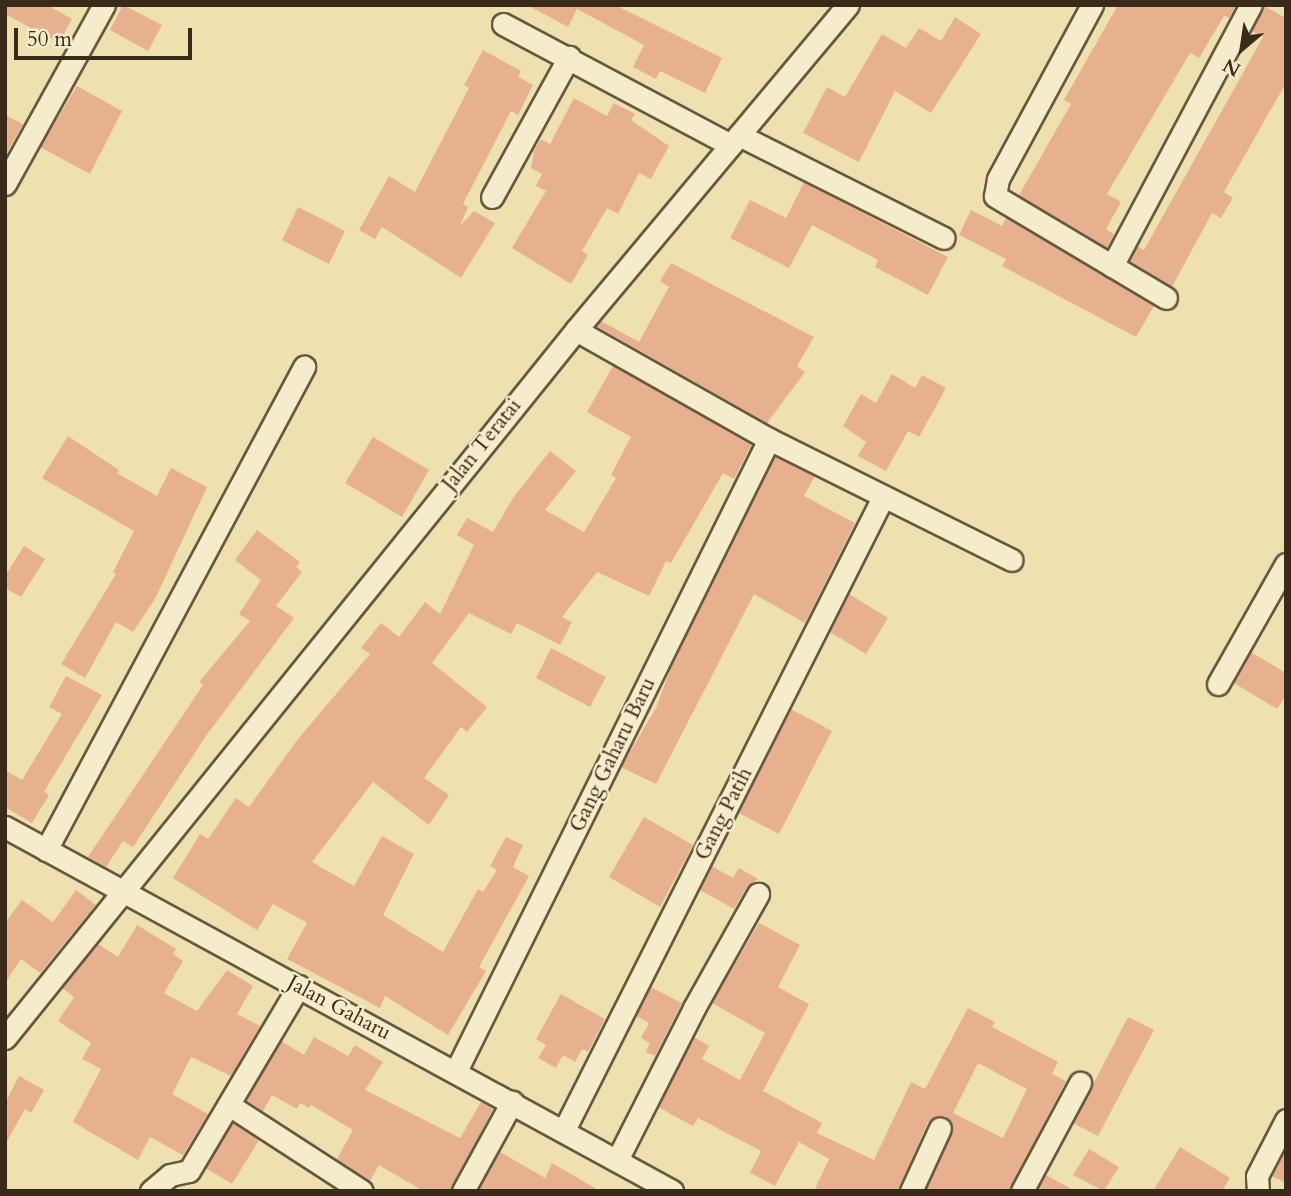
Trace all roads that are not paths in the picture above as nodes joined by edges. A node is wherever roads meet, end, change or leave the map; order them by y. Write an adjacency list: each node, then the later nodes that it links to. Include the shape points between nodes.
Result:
1 (104, 5): 8 (street)
2 (848, 5): 7 (street, Jalan Teratai)
3 (1092, 5): 11 (street, via 998,179 995,195)
4 (1251, 5): 11 (street)
5 (503, 24): 6 (street)
6 (569, 57): 7 (street); 9 (street)
7 (735, 140): 10 (street); 13 (street, Jalan Teratai)
8 (5, 184)
9 (492, 197)
10 (944, 237)
11 (1112, 266): 12 (street)
12 (1166, 298)
13 (576, 330): 15 (street); 22 (street, Jalan Teratai)
14 (304, 366): 21 (street)
15 (769, 439): 16 (street); 26 (street, Gang Gaharu Baru)
16 (883, 497): 17 (street); 32 (street, Gang Patih)
17 (1012, 560)
18 (1286, 564): 19 (street)
19 (1218, 684)
20 (5, 827): 21 (street, Jalan Gaharu)
21 (46, 850): 22 (street, Jalan Gaharu)
22 (123, 891): 24 (street, Jalan Gaharu); 25 (street, Jalan Teratai)
23 (758, 894): 33 (street, via 694,1008)
24 (299, 986): 26 (street, Jalan Gaharu); 29 (street)
25 (5, 1038)
26 (456, 1071): 28 (street, Jalan Gaharu)
27 (1080, 1083): 39 (street)
28 (512, 1102): 32 (street, Jalan Gaharu); 36 (street)
29 (229, 1105): 34 (street, via 189,1171 170,1175); 35 (street)
30 (1286, 1120): 40 (street, via 1258,1176)
31 (940, 1128): 38 (street)
32 (564, 1130): 33 (street, Jalan Gaharu)
33 (618, 1160): 37 (street, Jalan Gaharu)
34 (151, 1191)
35 (362, 1191)
36 (463, 1191)
37 (672, 1191)
38 (911, 1191)
39 (1022, 1191)
40 (1258, 1191)

